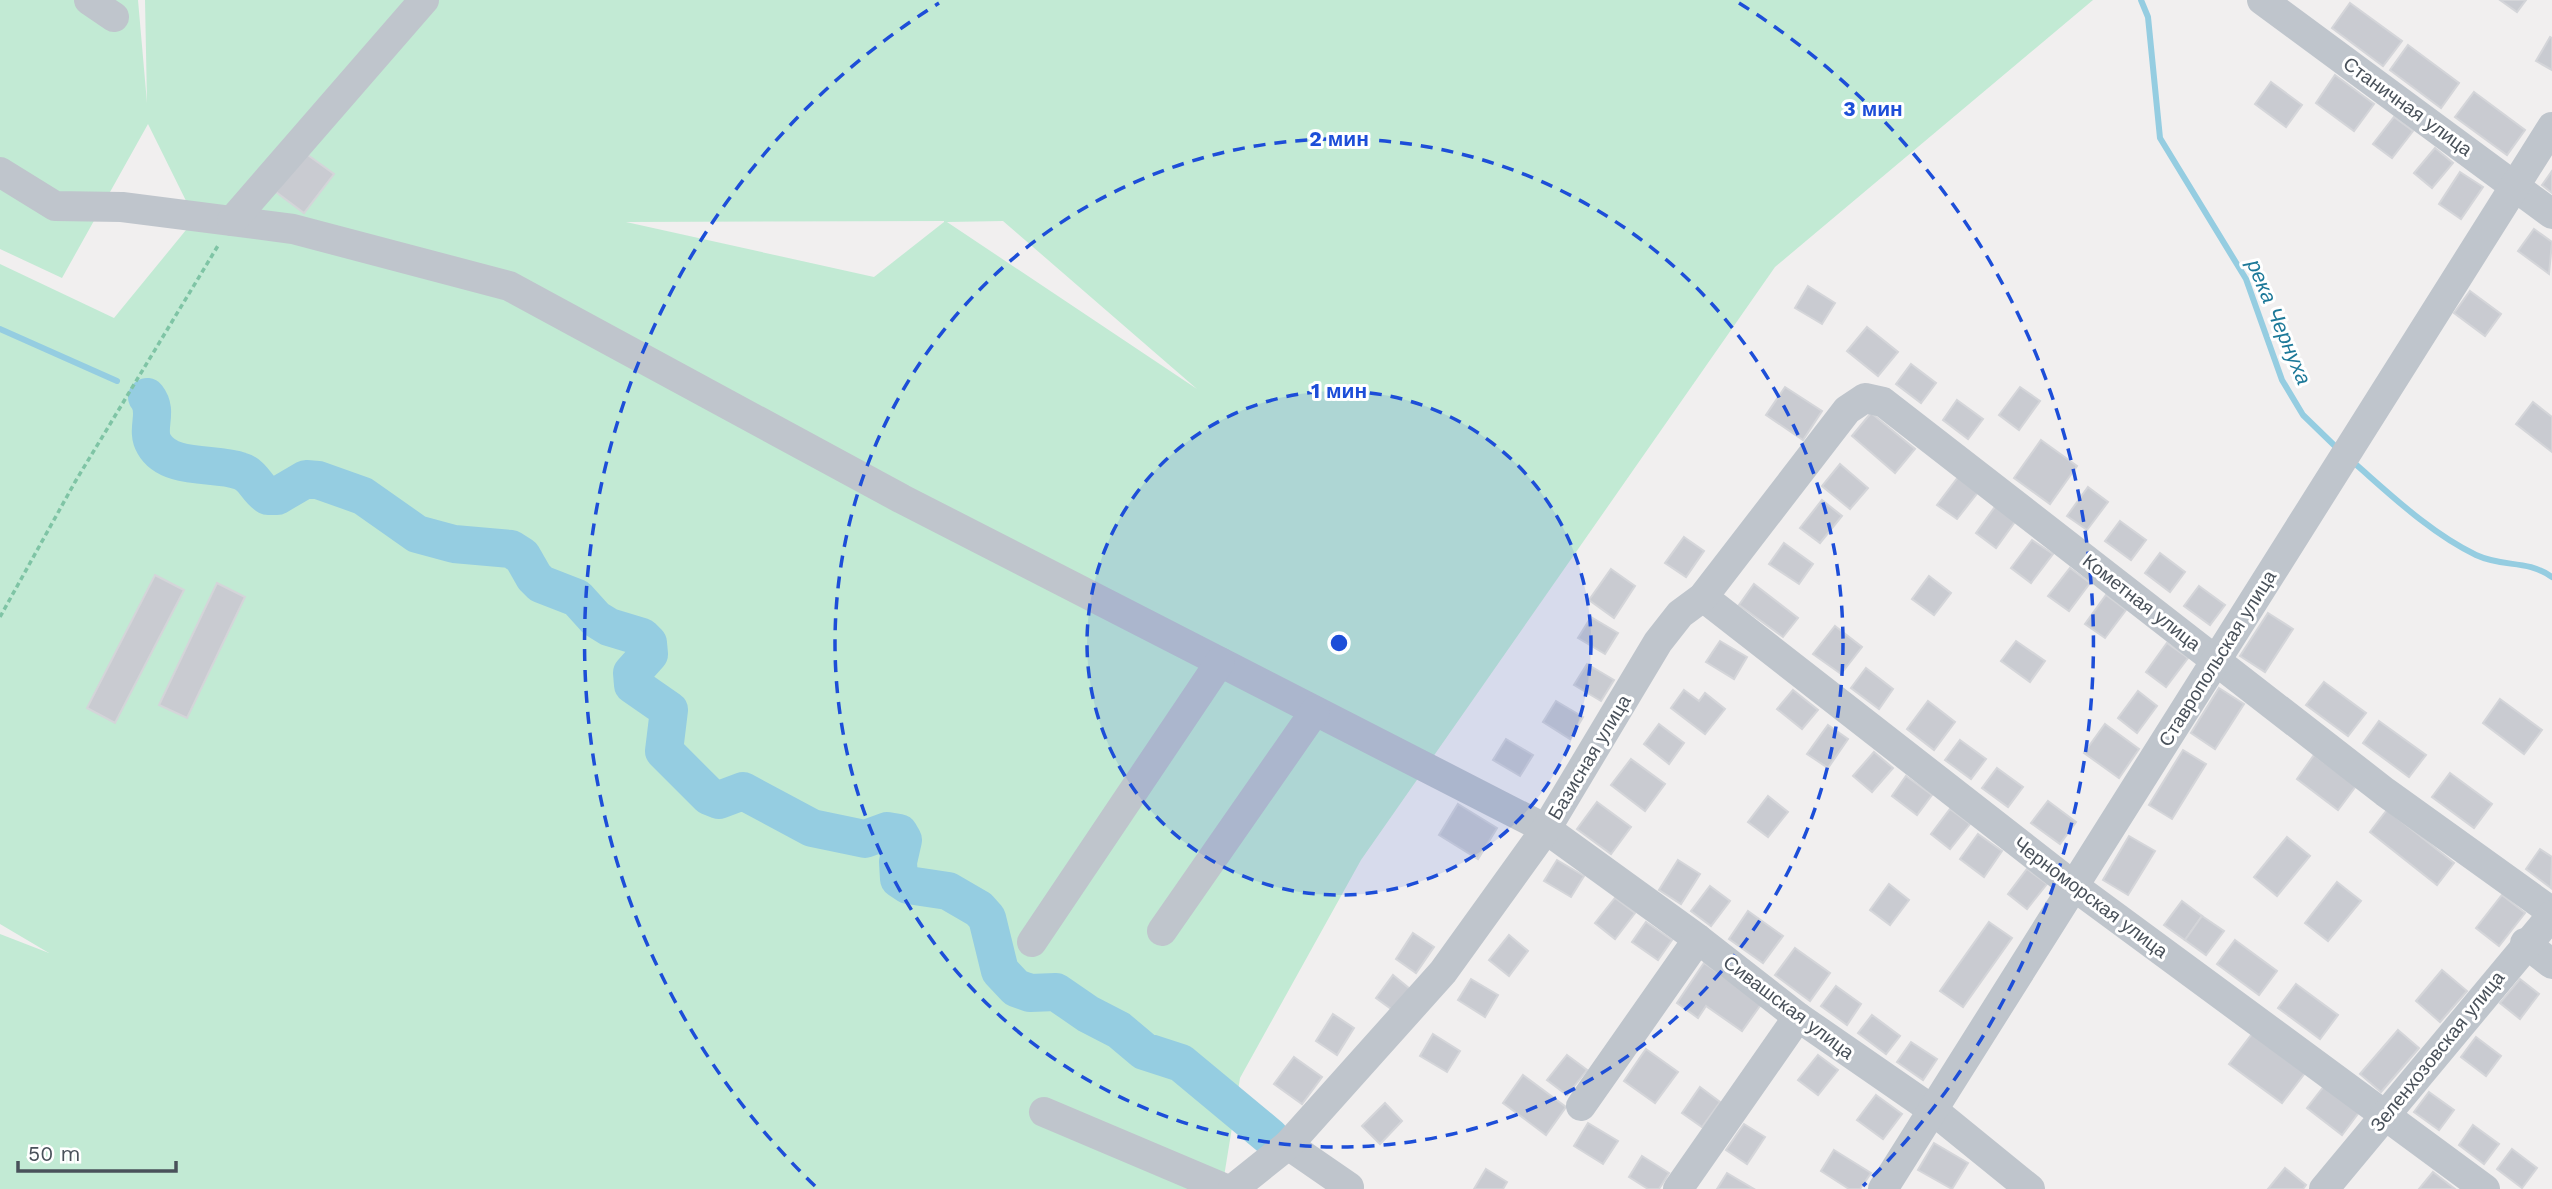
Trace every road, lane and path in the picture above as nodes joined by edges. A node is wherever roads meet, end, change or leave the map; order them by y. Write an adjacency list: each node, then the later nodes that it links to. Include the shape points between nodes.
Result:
1 (89, 0): 4 (street)
2 (424, 0): 9 (street)
3 (2262, 0): 7 (street, Станичная улица)
4 (114, 17)
5 (2552, 127): 7 (street, Ставропольская улица)
6 (0, 172): 9 (street, Сивашская улица, via 55,206 122,207)
7 (2516, 185): 8 (street, Станичная улица); 13 (street, Ставропольская улица)
8 (2552, 214)
9 (232, 221): 12 (path, via 75,482); 14 (street, Сивашская улица, via 293,229 509,286 902,499)
10 (1865, 398): 11 (street, Базисная улица, via 1847,410); 13 (street, Кометная улица, via 1883,402)
11 (1703, 597): 16 (street, Базисная улица, via 1680,614 1658,642); 17 (street, Черноморская улица)
12 (0, 617)
13 (2216, 659): 17 (street, Ставропольская улица); 18 (street, Кометная улица, via 2385,792)
14 (1220, 662): 15 (street, Сивашская улица); 21 (street)
15 (1315, 711): 16 (street, Сивашская улица); 19 (street)
16 (1546, 829): 20 (street, Сивашская улица); 29 (street, Базисная улица, via 1443,972)
17 (2075, 887): 26 (street, Ставропольская улица); 28 (street, Черноморская улица)
18 (2552, 913): 22 (street, Зеленхозовская улица)
19 (1163, 931)
20 (1698, 939): 24 (street, Сивашская улица); 25 (street)
21 (1032, 942)
22 (2525, 943): 23 (street); 28 (street, Зеленхозовская улица)
23 (2552, 964)
24 (1798, 1017): 26 (street, Сивашская улица); 33 (street)
25 (1581, 1106)
26 (1934, 1111): 34 (street, Ставропольская улица); 35 (street, Сивашская улица)
27 (1044, 1112): 31 (street)
28 (2384, 1114): 36 (street, Зеленхозовская улица); 37 (street, Черноморская улица)
29 (1288, 1145): 30 (street); 32 (street, Базисная улица)
30 (1349, 1187)
31 (1226, 1189)
32 (1233, 1189)
33 (1678, 1189)
34 (1883, 1189)
35 (2030, 1189)
36 (2324, 1189)
37 (2485, 1189)

